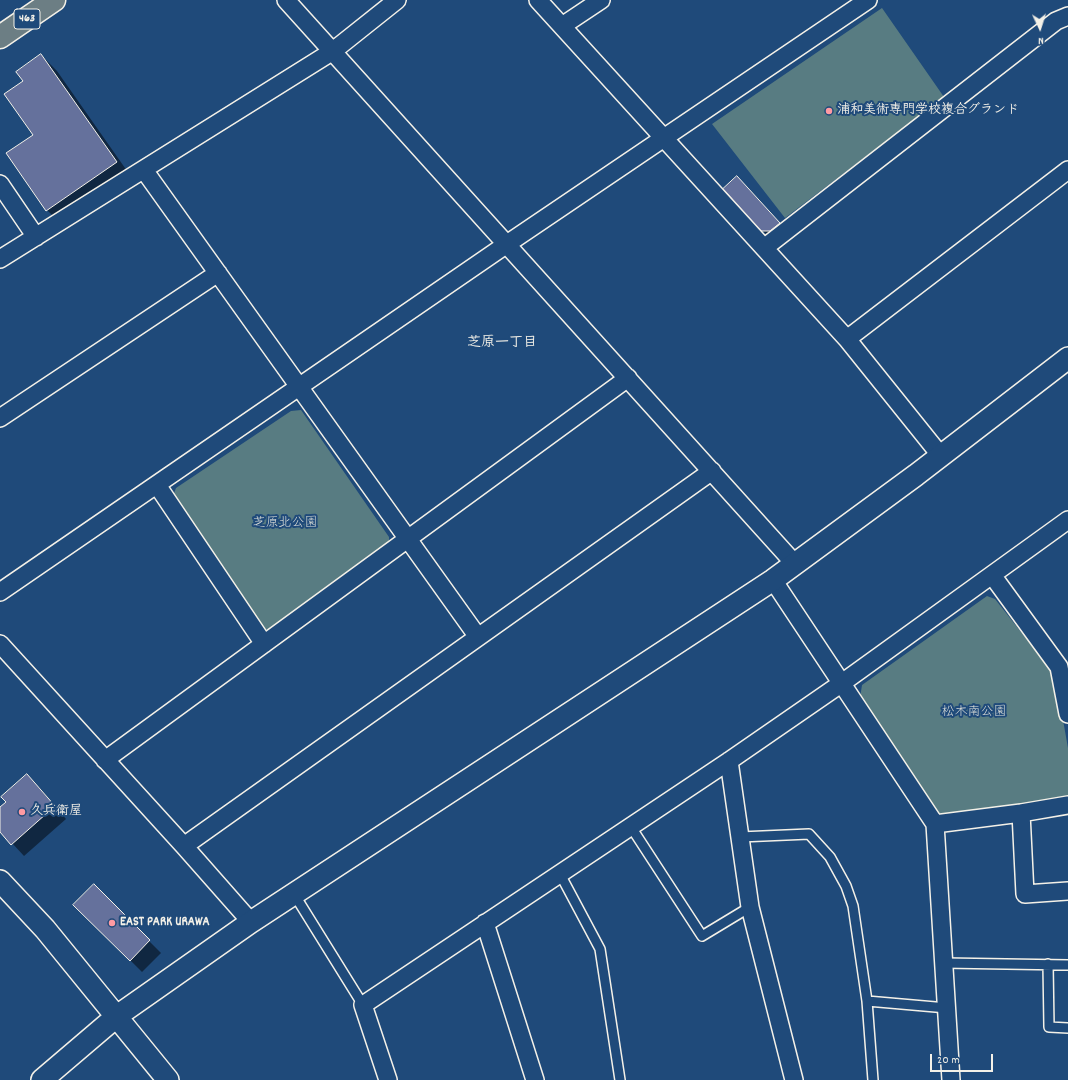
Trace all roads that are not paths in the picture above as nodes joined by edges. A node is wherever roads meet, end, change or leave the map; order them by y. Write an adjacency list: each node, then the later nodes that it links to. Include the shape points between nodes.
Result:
1 (54, 0): 9 (highway, 463)
2 (286, 0): 10 (street)
3 (397, 0): 10 (street)
4 (538, 0): 8 (street)
5 (601, 0): 8 (street)
6 (861, 2): 11 (street)
7 (1068, 16): 17 (street, via 1056,21)
8 (562, 26): 11 (street)
9 (0, 37)
10 (333, 51): 12 (street); 16 (street)
11 (663, 139): 16 (street); 17 (street)
12 (144, 170): 15 (street); 19 (street)
13 (1068, 170): 20 (street)
14 (0, 184): 15 (street)
15 (36, 237): 18 (street)
16 (507, 244): 22 (street); 23 (street)
17 (764, 248): 20 (street)
18 (0, 259)
19 (218, 273): 23 (street); 24 (street)
20 (847, 339): 25 (street)
21 (1068, 358): 25 (street)
22 (628, 378): 26 (street); 29 (street)
23 (299, 387): 27 (street); 29 (street)
24 (0, 418)
25 (941, 456): 30 (street)
26 (712, 471): 30 (street); 34 (street)
27 (157, 485): 33 (street); 36 (street)
28 (1068, 520): 31 (street)
29 (408, 539): 34 (street); 36 (street)
30 (795, 564): 32 (street)
31 (992, 574): 37 (street); 38 (street, via 1059,667)
32 (773, 580): 37 (street); 50 (street)
33 (0, 592)
34 (478, 637): 46 (street)
35 (0, 644): 39 (street)
36 (264, 644): 39 (street)
37 (842, 683): 40 (street); 43 (street)
38 (1068, 714)
39 (105, 760): 46 (street)
40 (729, 762): 44 (street); 45 (street)
41 (1068, 805): 42 (street)
42 (1021, 813): 43 (street); 49 (street, via 1025,894)
43 (935, 824): 54 (street)
44 (631, 827): 47 (street); 51 (lane, via 702,936)
45 (740, 837): 51 (street); 57 (lane, via 809,834 830,857 854,906)
46 (184, 846): 52 (street)
47 (560, 874): 53 (street); 66 (lane, via 600,949)
48 (0, 881): 60 (street)
49 (1068, 891)
50 (294, 894): 52 (street); 58 (lane)
51 (750, 907): 67 (street)
52 (251, 922): 60 (street)
53 (485, 924): 58 (street); 65 (street)
54 (944, 963): 55 (lane); 59 (street)
55 (1048, 964): 56 (lane); 61 (lane, via 1049,1027)
56 (1068, 965)
57 (867, 1001): 59 (lane); 68 (lane)
58 (363, 1005): 64 (street)
59 (947, 1008): 69 (street)
60 (117, 1016): 62 (street); 63 (street)
61 (1068, 1028)
62 (42, 1080)
63 (168, 1080)
64 (388, 1080)
65 (535, 1080)
66 (620, 1080)
67 (794, 1080)
68 (873, 1080)
69 (951, 1080)

